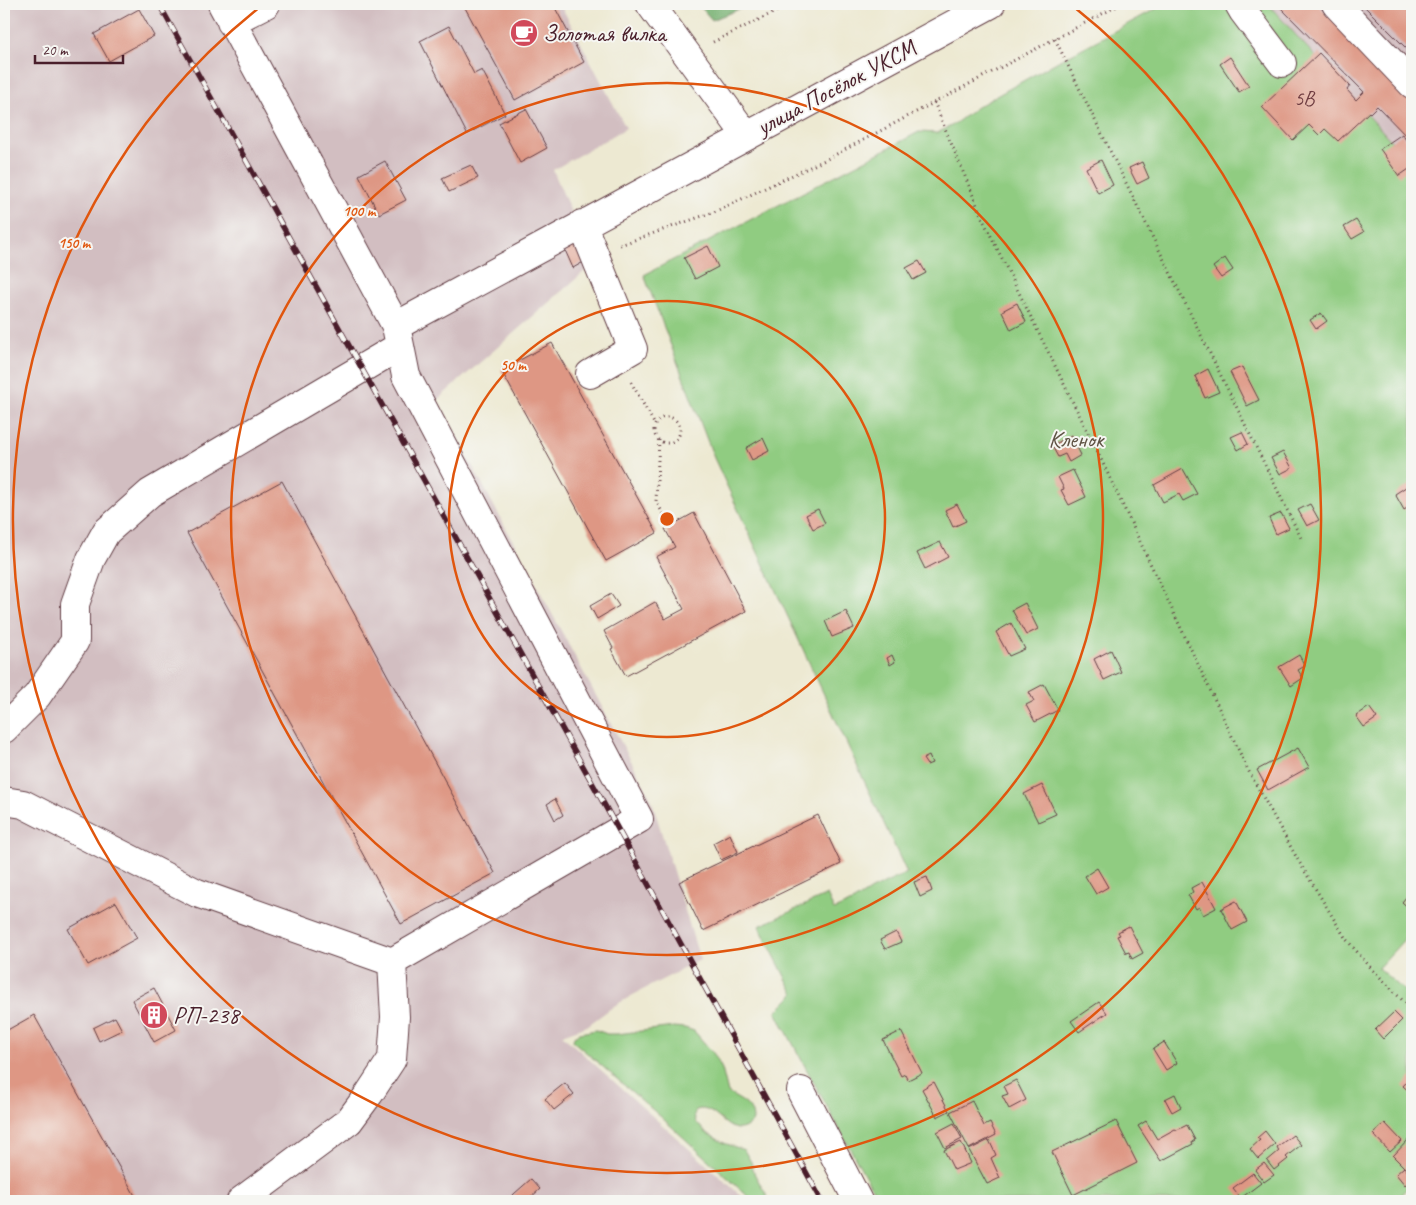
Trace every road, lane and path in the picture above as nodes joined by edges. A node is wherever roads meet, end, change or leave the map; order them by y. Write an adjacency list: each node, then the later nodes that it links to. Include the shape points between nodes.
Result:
1 (266, 4): 8 (street)
2 (650, 4): 10 (street, улица Посёлок УКСМ)
3 (791, 4): 10 (path)
4 (991, 4): 14 (street, улица Посёлок УКСМ)
5 (1121, 4): 9 (path)
6 (1239, 4): 11 (street)
7 (1336, 4): 12 (street)
8 (227, 13): 17 (street)
9 (1055, 39): 13 (path); 23 (path)
10 (688, 54): 14 (street, улица Посёлок УКСМ)
11 (1282, 63)
12 (1412, 84)
13 (934, 102): 16 (path, via 829,158 714,212); 27 (path, via 984,222 1248,770 1346,939)
14 (746, 136): 15 (street)
15 (582, 224): 16 (street); 17 (street)
16 (595, 254): 18 (street, via 633,349)
17 (398, 336): 24 (street, via 150,493 106,532 91,559 75,604 75,641 37,696); 26 (street, via 406,376 639,819)
18 (617, 358): 19 (street); 20 (path)
19 (590, 374)
20 (655, 425): 21 (path, via 654,434); 21 (path, via 660,419 668,418 676,421 680,429 675,440 667,443)
21 (659, 440): 22 (path, via 656,502)
22 (666, 519)
23 (1301, 538)
24 (4, 729)
25 (4, 801): 26 (street, via 23,804 197,893)
26 (392, 962): 29 (street, via 395,1017 392,1059 349,1121)
27 (1412, 1010)
28 (801, 1091): 30 (street)
29 (241, 1201)
30 (858, 1201)

